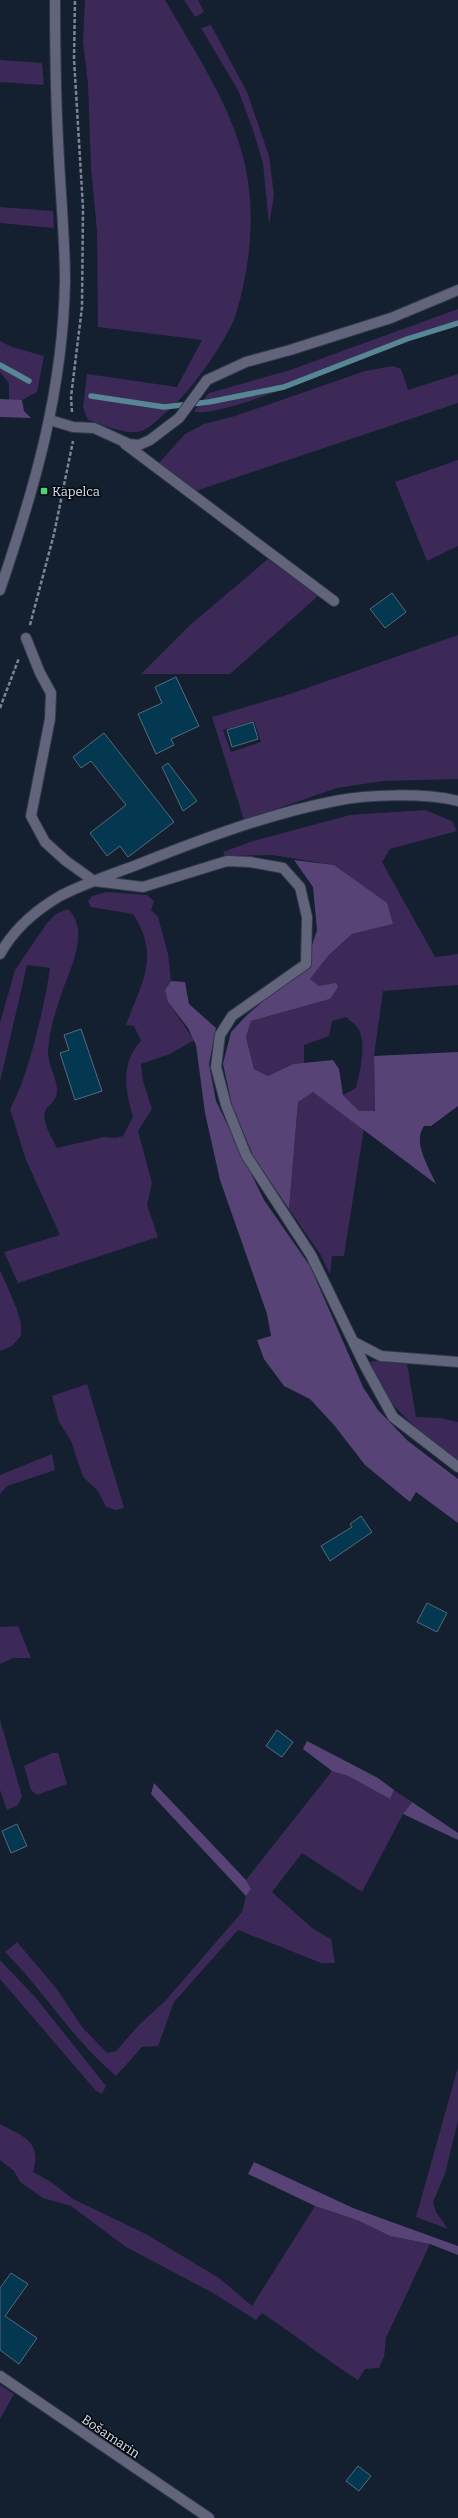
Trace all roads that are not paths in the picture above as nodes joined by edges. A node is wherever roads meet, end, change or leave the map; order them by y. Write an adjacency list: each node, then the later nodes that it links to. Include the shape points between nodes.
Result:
1 (54, 0): 3 (street, via 55,82 65,281 58,372)
2 (458, 290): 4 (street, via 391,318 246,362 207,380 179,418 150,440 138,445)
3 (50, 420): 4 (street, via 94,428); 5 (street, via 24,519)
4 (119, 439): 6 (street)
5 (0, 590)
6 (334, 601)
7 (26, 638): 9 (street, via 51,693 50,719 31,816 45,842)
8 (458, 801): 9 (street, via 428,796 335,801 232,830)
9 (94, 881): 10 (street, via 61,896 32,915 8,940); 11 (street, via 143,887 227,861 283,868 300,887 307,917 306,964 232,1016 220,1035 216,1067 226,1105 246,1155 311,1255)
10 (0, 954)
11 (354, 1342): 12 (street, via 381,1356); 13 (street, via 393,1417)
12 (458, 1362)
13 (458, 1467)
14 (0, 2376): 15 (street, Bošamarin)
15 (209, 2518)

